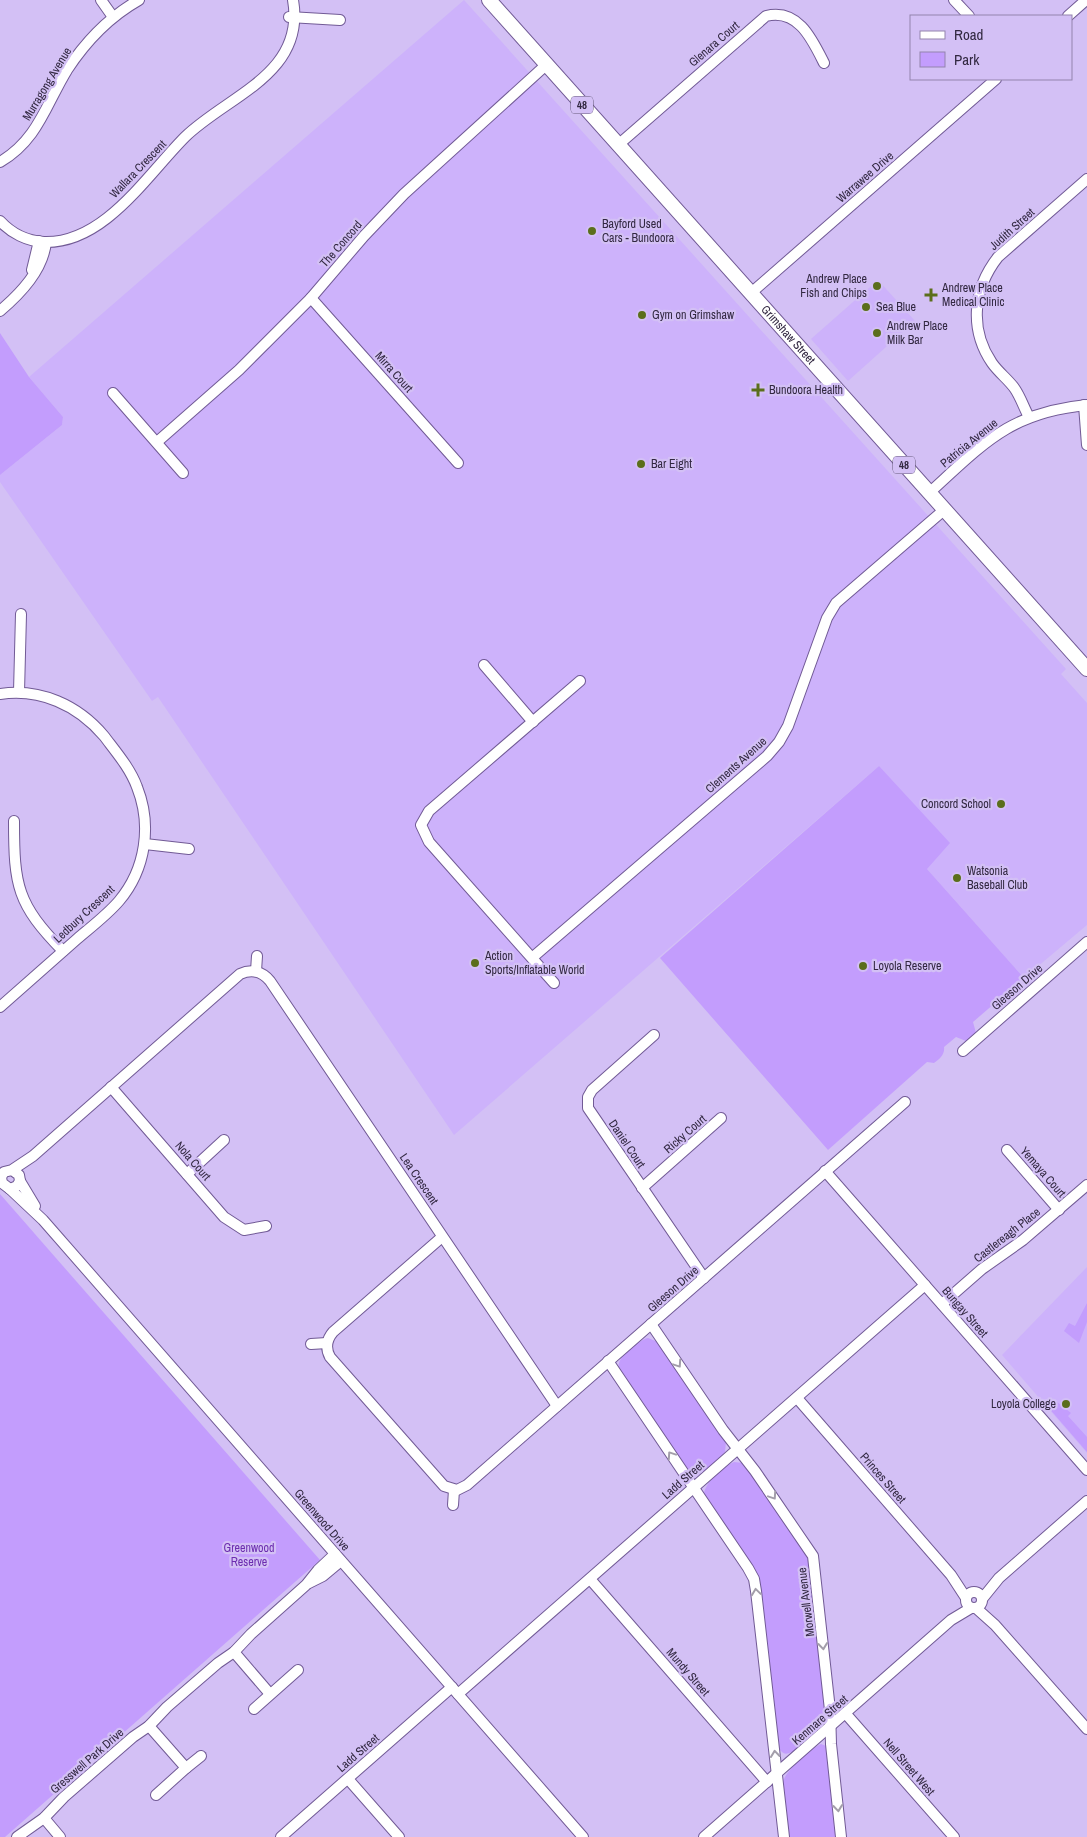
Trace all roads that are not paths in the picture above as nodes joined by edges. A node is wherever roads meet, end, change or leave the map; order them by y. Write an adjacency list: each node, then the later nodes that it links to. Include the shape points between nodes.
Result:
1 (100, 0): 10 (street)
2 (139, 0): 10 (street, Murragong Avenue)
3 (288, 0): 11 (street)
4 (293, 0): 11 (street)
5 (489, 0): 14 (main road, Grimshaw Street / 48)
6 (954, 0): 8 (street)
7 (1086, 0): 9 (street)
8 (968, 15)
9 (1069, 15)
10 (113, 17): 17 (street, Murragong Avenue, via 79,53 28,139)
11 (292, 17): 12 (street); 20 (street, Wallara Crescent, via 272,61 233,100 196,127 145,184 116,210 76,237)
12 (340, 20)
13 (824, 63): 16 (street, Glenara Court, via 810,37 795,21 782,14 766,16)
14 (546, 65): 16 (main road, Grimshaw Street / 48); 22 (street, The Concord, via 404,194)
15 (995, 80): 21 (street, Warrawee Drive)
16 (618, 145): 21 (main road, Grimshaw Street / 48)
17 (0, 162)
18 (1087, 179): 26 (street, Judith Street, via 998,257 980,288 976,322 982,343 997,370 1014,388)
19 (0, 221): 20 (street, Wallara Crescent, via 20,236)
20 (42, 242): 23 (street, via 29,280)
21 (751, 293): 31 (main road, Grimshaw Street / 48)
22 (312, 298): 27 (street, The Concord, via 239,370); 29 (street, Mirra Court)
23 (0, 311)
24 (113, 393): 27 (street)
25 (1086, 405): 26 (street, Patricia Avenue); 28 (street)
26 (1029, 417): 31 (street, Patricia Avenue, via 994,436)
27 (157, 442): 30 (street)
28 (1087, 445)
29 (458, 463)
30 (183, 473)
31 (929, 493): 32 (main road, Grimshaw Street / 48)
32 (944, 510): 35 (main road, Grimshaw Street / 48); 46 (street, Clements Avenue, via 836,603 827,618 788,726 768,756)
33 (21, 614): 37 (street)
34 (484, 666): 39 (street)
35 (1087, 669)
36 (580, 681): 39 (street)
37 (19, 692): 38 (street, Ledbury Crescent); 41 (street, Ledbury Crescent, via 62,703 86,718 103,736 136,785 144,812)
38 (0, 694)
39 (533, 722): 46 (street, via 429,811 421,825 430,842)
40 (14, 821): 44 (street, via 15,869 21,894 34,918)
41 (144, 844): 42 (street); 44 (street, Ledbury Crescent, via 136,875 128,890)
42 (189, 849)
43 (1087, 942): 51 (street, Gleeson Drive)
44 (63, 951): 49 (street, Ledbury Crescent)
45 (257, 956): 47 (street)
46 (533, 957): 48 (street)
47 (256, 971): 52 (street, via 240,974); 70 (street, Lea Crescent, via 270,981)
48 (554, 982)
49 (0, 1006)
50 (654, 1035): 66 (street, Daniel Court, via 592,1090 587,1100 591,1114)
51 (963, 1051)
52 (111, 1087): 57 (street); 61 (street, Nola Court)
53 (905, 1102): 60 (street, Gleeson Drive)
54 (722, 1118): 66 (street, Ricky Court)
55 (224, 1140): 61 (street)
56 (1007, 1150): 67 (street, Yemaya Court)
57 (33, 1156): 59 (street); 63 (street)
58 (0, 1162): 59 (street)
59 (11, 1170): 62 (street); 63 (street, via 17,1172)
60 (825, 1171): 71 (street, Gleeson Drive); 72 (street, Bungay Street)
61 (187, 1174): 69 (street, Nola Court, via 224,1217 238,1227 250,1230)
62 (1, 1176): 65 (street, via 4,1186)
63 (20, 1179): 65 (street, via 17,1186); 68 (street, Greenwood Drive)
64 (1087, 1185): 67 (street, Castlereagh Place)
65 (10, 1188): 68 (street, Greenwood Drive)
66 (642, 1188): 71 (street, Daniel Court)
67 (1059, 1210): 73 (street, Castlereagh Place)
68 (43, 1220): 86 (street, Greenwood Drive)
69 (266, 1226)
70 (442, 1237): 76 (street, via 333,1332); 79 (street, Lea Crescent)
71 (704, 1278): 74 (street, Gleeson Drive)
72 (925, 1285): 73 (street, Bungay Street); 78 (street, Ladd Street)
73 (942, 1304): 81 (street, Bungay Street)
74 (651, 1324): 77 (street, Gleeson Drive); 80 (street, Morwell Avenue, one-way to 80)
75 (311, 1344): 76 (street)
76 (327, 1344): 83 (street, via 330,1357 444,1486)
77 (608, 1361): 79 (street, Gleeson Drive); 82 (street, one-way to 77)
78 (796, 1398): 80 (street, Ladd Street); 88 (street, Princes Street)
79 (557, 1406): 83 (street, Gleeson Drive, via 467,1485)
80 (738, 1449): 82 (street, Ladd Street); 96 (street, Morwell Avenue, one-way to 96, via 812,1556)
81 (1087, 1470)
82 (694, 1488): 87 (street, Ladd Street); 100 (street, one-way to 82, via 755,1584 748,1568)
83 (454, 1490): 85 (street)
84 (1087, 1501): 88 (street, Kenmare Street)
85 (453, 1505)
86 (338, 1557): 89 (street, Gresswell Park Drive, via 323,1576 306,1585); 91 (street, Greenwood Drive)
87 (590, 1579): 91 (street, Ladd Street); 102 (street, Mundy Street)
88 (974, 1600): 94 (street, Kenmare Street); 97 (street, Princes Street)
89 (234, 1652): 92 (street); 95 (street, Gresswell Park Drive, via 167,1707)
90 (298, 1670): 92 (street)
91 (455, 1691): 101 (street, Ladd Street); 109 (street, Greenwood Drive)
92 (270, 1694): 93 (street)
93 (254, 1709)
94 (846, 1714): 96 (street, Kenmare Street); 113 (street, Nell Street West)
95 (149, 1726): 99 (street); 104 (street, Gresswell Park Drive, via 64,1797)
96 (831, 1727): 100 (street, Kenmare Street); 112 (street, Morwell Avenue, one-way to 112)
97 (1087, 1729)
98 (201, 1756): 99 (street)
99 (186, 1768): 103 (street)
100 (777, 1774): 102 (street, Kenmare Street); 111 (street)
101 (348, 1779): 107 (street, Ladd Street); 108 (street)
102 (768, 1782): 110 (street, Kenmare Street)
103 (156, 1794)
104 (44, 1818): 105 (street, Gresswell Park Drive); 106 (street)
105 (17, 1837)
106 (60, 1837)
107 (281, 1837)
108 (399, 1837)
109 (583, 1837)
110 (704, 1837)
111 (784, 1837)
112 (842, 1837)
113 (954, 1837)

